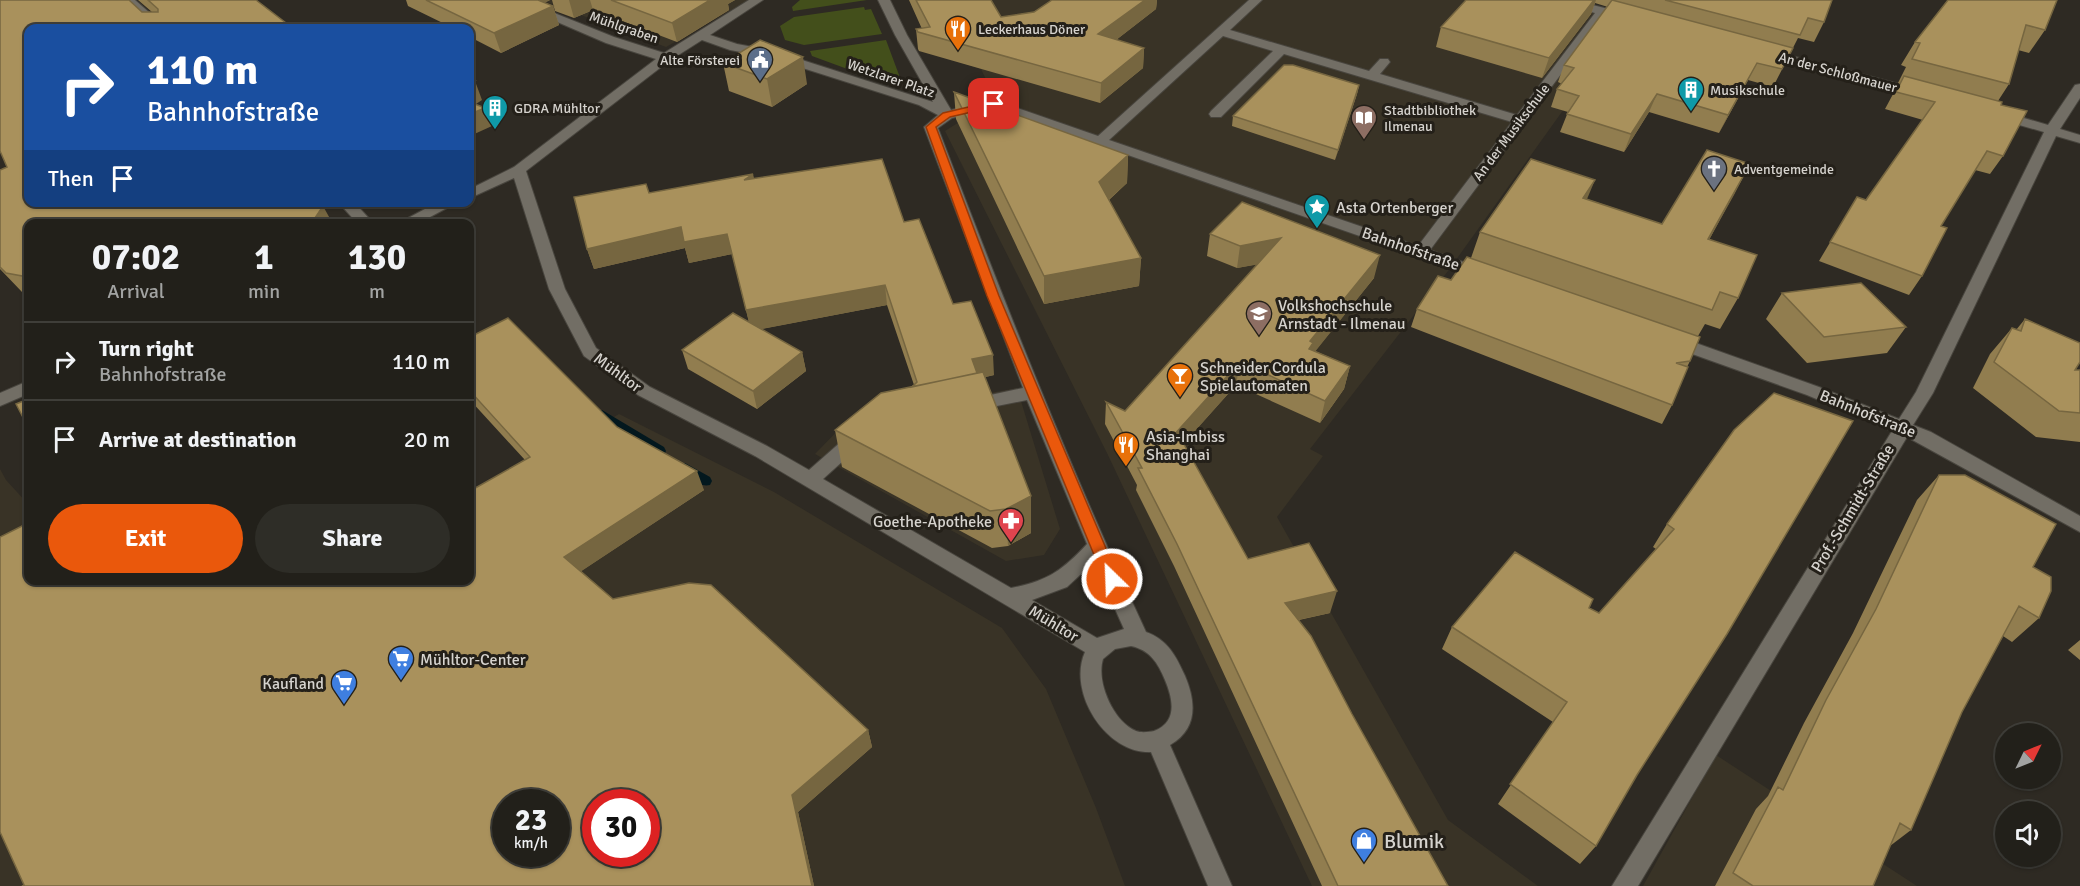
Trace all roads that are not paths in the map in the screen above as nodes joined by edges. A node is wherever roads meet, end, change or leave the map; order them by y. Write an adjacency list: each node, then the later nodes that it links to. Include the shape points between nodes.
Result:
1 (128, 0): 11 (street)
2 (757, 0): 13 (street)
3 (884, 0): 23 (street, Wetzlarer Platz)
4 (1256, 0): 12 (street)
5 (1560, 0): 8 (street)
6 (518, 2): 9 (street, Mühlgraben)
7 (557, 4): 9 (street)
8 (1602, 11): 10 (street); 24 (street, An der Musikschule)
9 (540, 12): 16 (street, Mühlgraben)
10 (1636, 20)
11 (156, 24)
12 (1219, 31): 15 (street); 27 (street)
13 (700, 35): 16 (street); 23 (street, Wetzlarer Platz, via 924,102)
14 (1749, 49): 20 (street, An der Schloßmauer)
15 (1281, 50): 18 (street); 22 (street)
16 (665, 58): 28 (street)
17 (1384, 62): 18 (street)
18 (1372, 76): 24 (street)
19 (2080, 88): 25 (street, Prof.-Schmidt-Straße)
20 (1938, 98)
21 (1982, 110): 25 (street)
22 (1216, 114)
23 (947, 115): 27 (street, Bahnhofstraße, via 994,104); 38 (street, Bahnhofstraße, via 931,127 993,296)
24 (1520, 120): 34 (street, An der Musikschule)
25 (2052, 130): 26 (street); 42 (street, Prof.-Schmidt-Straße, via 1924,393)
26 (2080, 139)
27 (1101, 140): 34 (street, Bahnhofstraße)
28 (519, 170): 29 (street); 43 (street, Mühltor, via 557,289 590,352 644,391)
29 (474, 192)
30 (350, 207): 32 (street)
31 (441, 207): 33 (street)
32 (362, 219)
33 (415, 219)
34 (1421, 252): 35 (street, Bahnhofstraße)
35 (1500, 280)
36 (1656, 336): 42 (street, Bahnhofstraße, via 1814,391)
37 (24, 389): 39 (street)
38 (1034, 392): 40 (street); 45 (street)
39 (0, 400)
40 (951, 409)
41 (872, 425): 43 (street)
42 (1901, 428): 44 (street, Bahnhofstraße, via 1925,437); 51 (street, Prof.-Schmidt-Straße)
43 (810, 480): 46 (street, Mühltor)
44 (2080, 525)
45 (1097, 546): 46 (street, Mühltor, via 1069,577 1032,593); 47 (street)
46 (1010, 596): 48 (street, Mühltor)
47 (1139, 639): 48 (street, via 1119,638); 49 (street, via 1164,654 1183,697 1181,722 1173,732)
48 (1098, 649): 49 (street, via 1091,658 1090,680 1108,723 1131,740)
49 (1157, 740): 50 (street)
50 (1220, 886)
51 (1624, 886)

